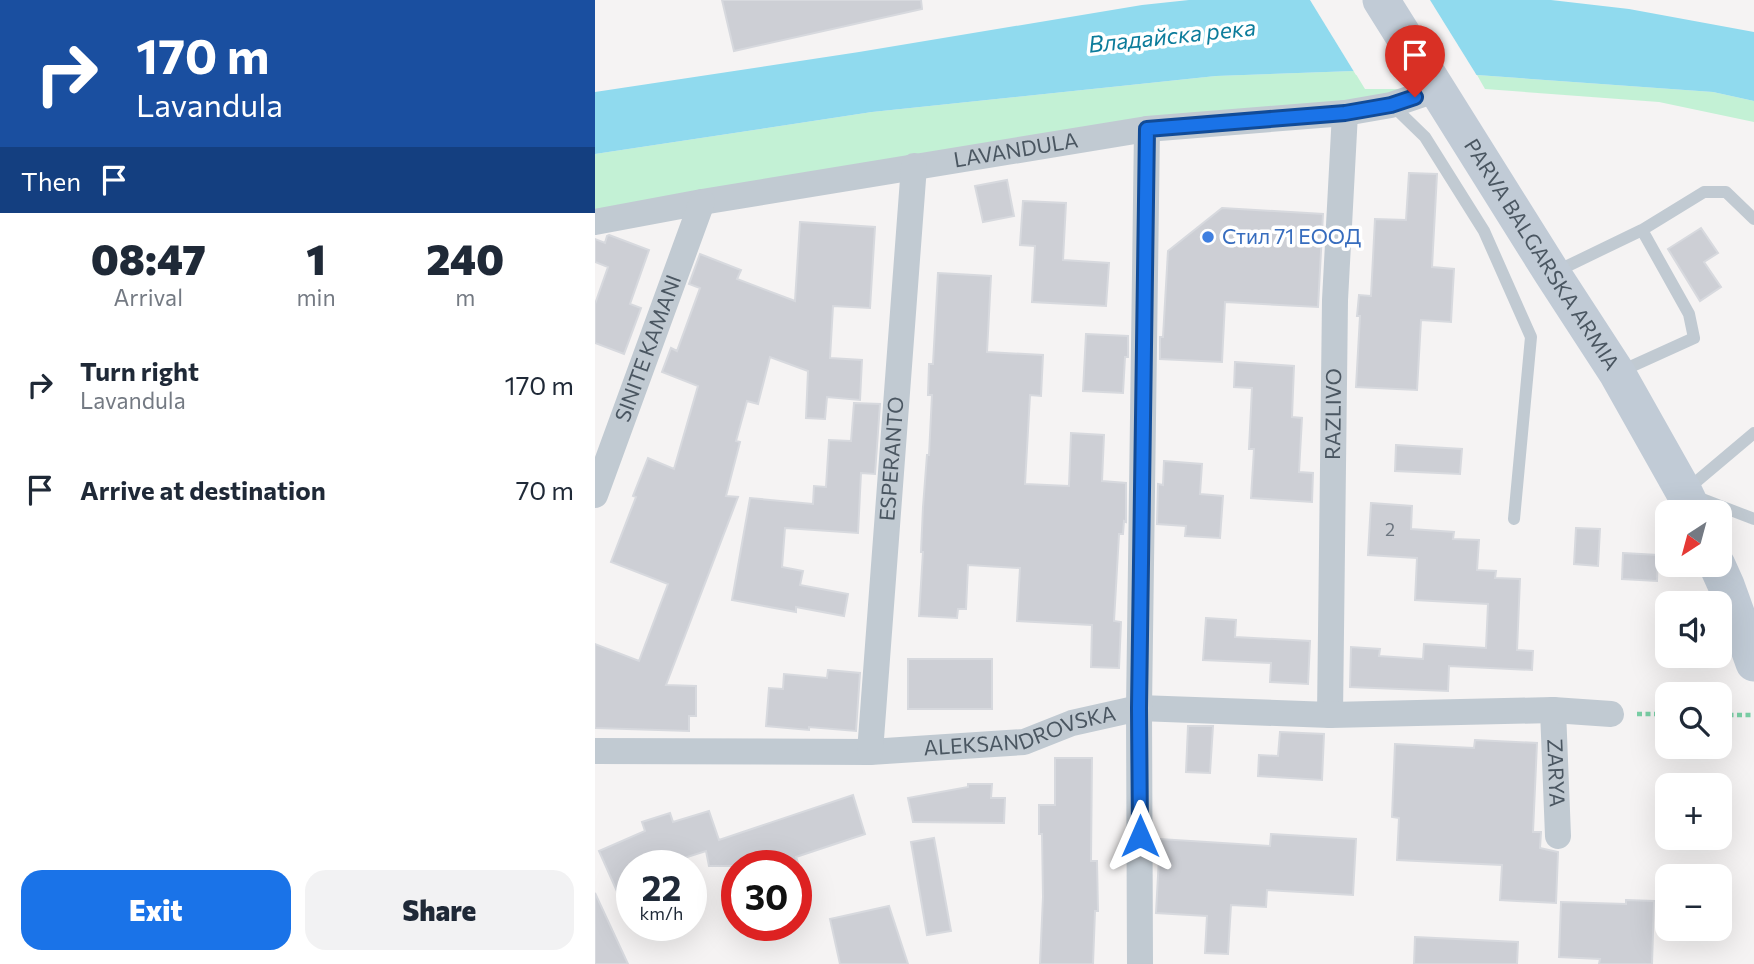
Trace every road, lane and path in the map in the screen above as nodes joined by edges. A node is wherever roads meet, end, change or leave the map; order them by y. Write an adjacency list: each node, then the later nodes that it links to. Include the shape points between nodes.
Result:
1 (1381, 0): 2 (street, PARVA BALGARSKA ARMIA)
2 (1438, 89): 3 (street, LAVANDULA); 11 (street, PARVA BALGARSKA ARMIA)
3 (1391, 105): 4 (street, LAVANDULA); 18 (lane, via 1425,137 1484,231 1531,337)
4 (1345, 113): 5 (street, LAVANDULA); 25 (street, RAZLIVO, via 1335,300)
5 (1147, 129): 6 (street, LAVANDULA); 22 (street)
6 (914, 166): 7 (street, LAVANDULA); 29 (street, ESPERANTO)
7 (702, 202): 9 (street, LAVANDULA); 14 (street, SINITE KAMANI)
8 (1754, 219): 10 (lane, via 1726,192 1704,192)
9 (595, 222)
10 (1642, 230): 11 (lane); 12 (lane, via 1689,314 1694,338)
11 (1552, 273): 12 (street, PARVA BALGARSKA ARMIA)
12 (1617, 373): 15 (street, PARVA BALGARSKA ARMIA)
13 (1754, 433): 16 (lane)
14 (595, 495)
15 (1688, 500)
16 (1691, 500)
17 (1733, 514): 19 (lane)
18 (1514, 519)
19 (1754, 519)
20 (1729, 580): 21 (street)
21 (1754, 663)
22 (1139, 708): 25 (street, ALEKSANDROVSKA); 29 (street, ALEKSANDROVSKA, via 1072,723 1024,742); 31 (street)
23 (1553, 710): 24 (street, ALEKSANDROVSKA); 25 (street, ALEKSANDROVSKA); 30 (street, ZARYA)
24 (1611, 714)
25 (1330, 715)
26 (1732, 715): 27 (path)
27 (1754, 715)
28 (595, 751): 29 (street, ALEKSANDROVSKA)
29 (870, 752)
30 (1558, 836)
31 (1140, 964)

